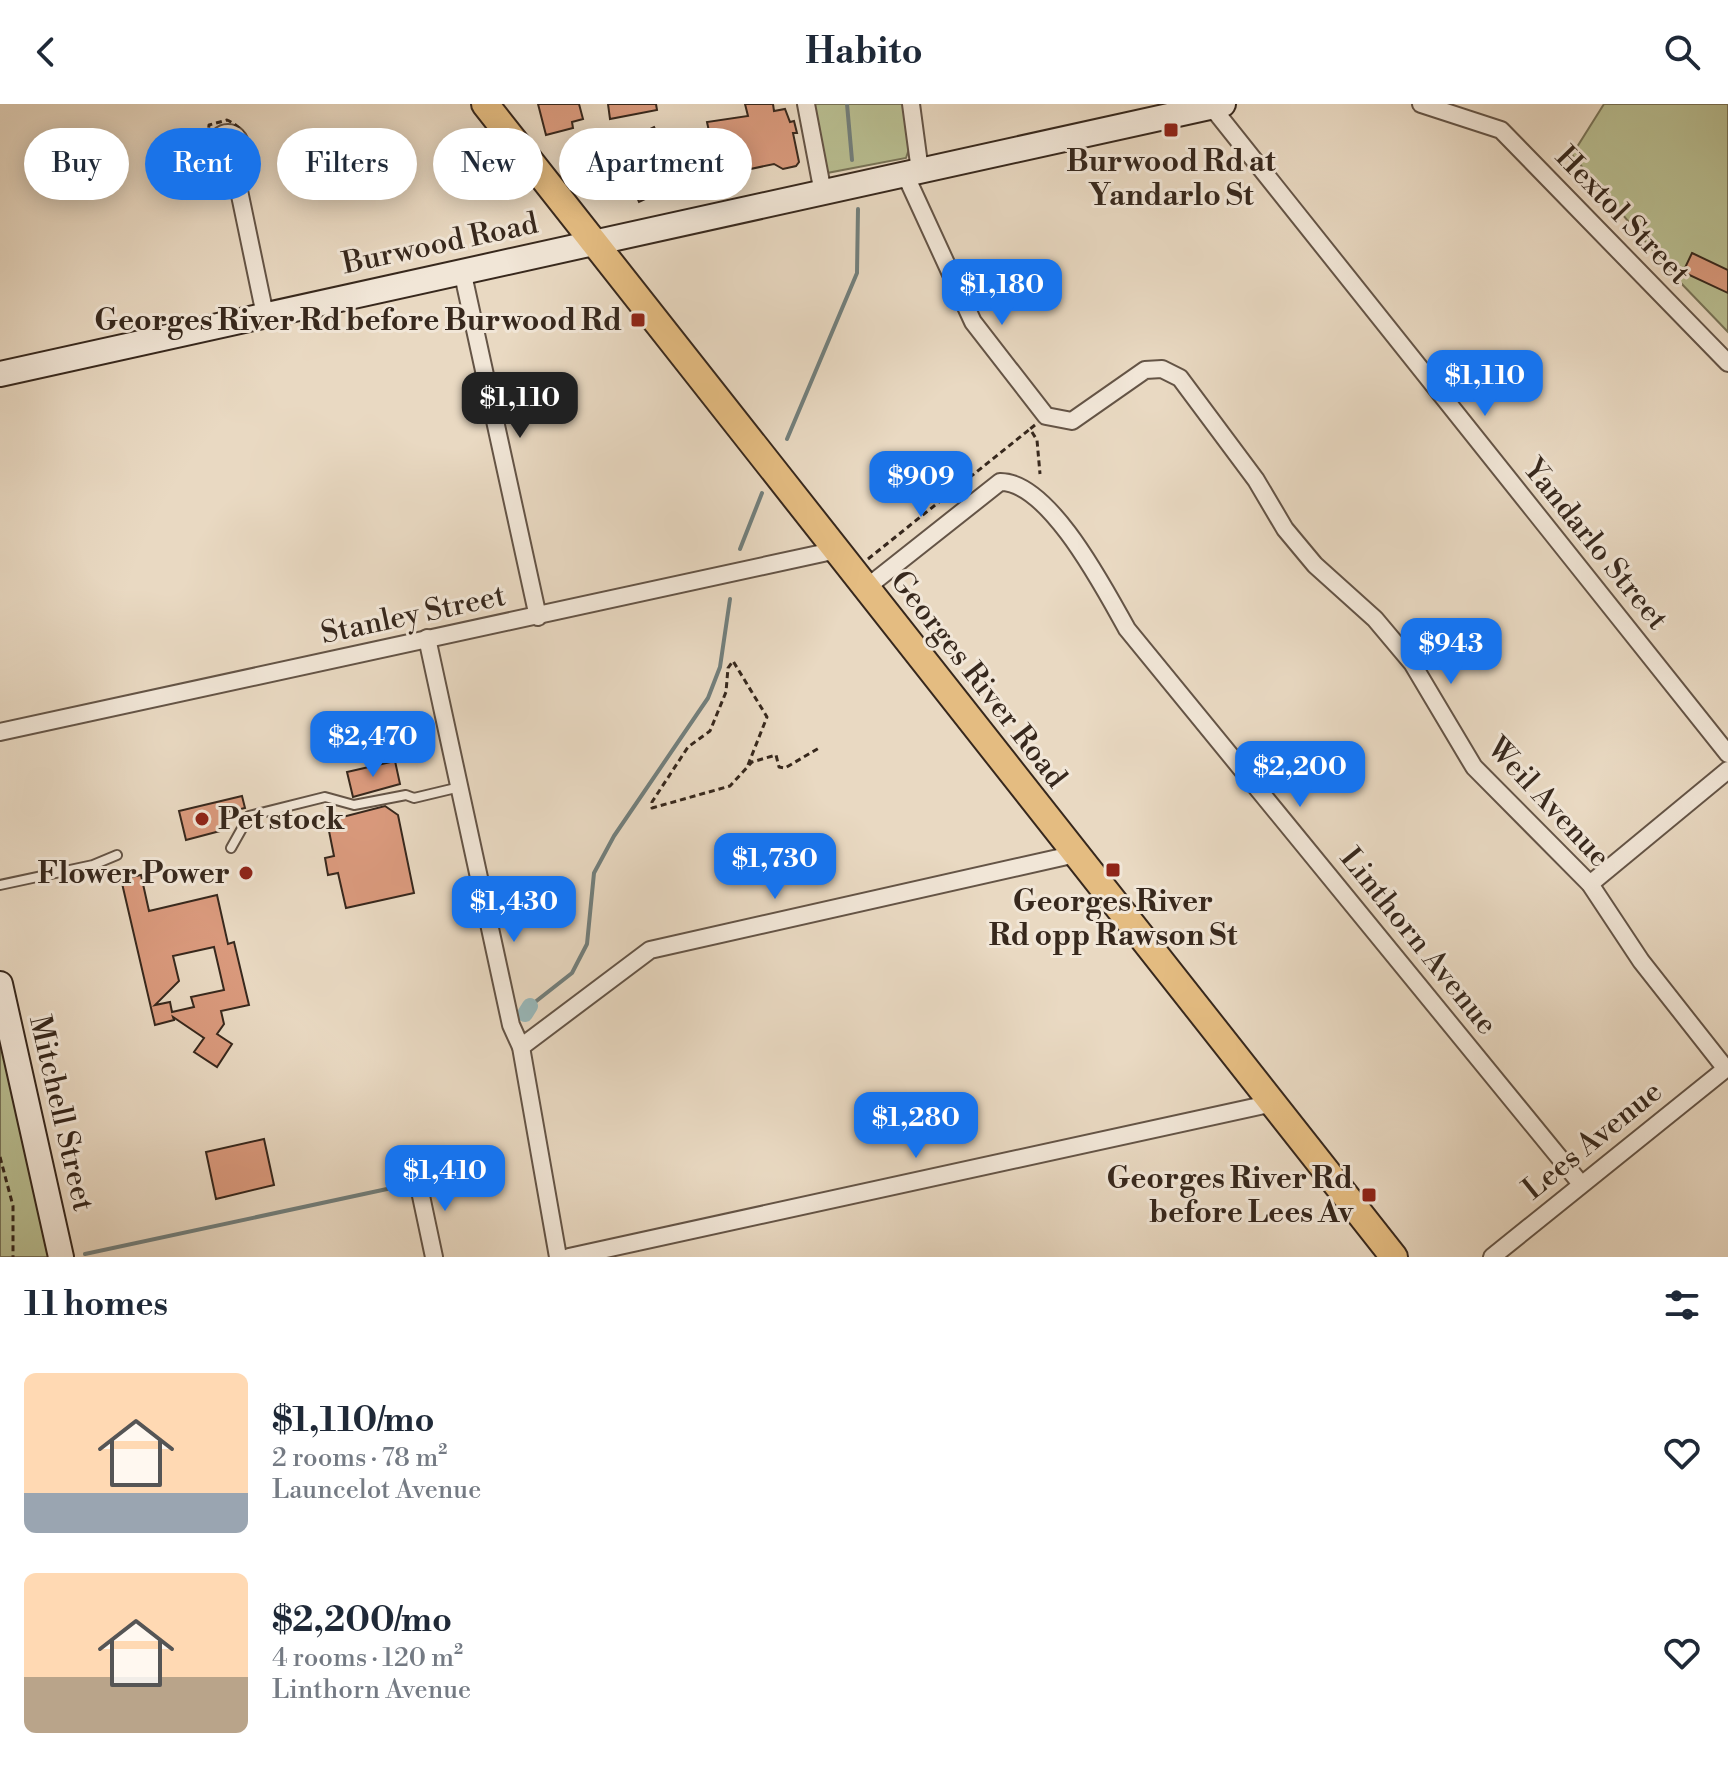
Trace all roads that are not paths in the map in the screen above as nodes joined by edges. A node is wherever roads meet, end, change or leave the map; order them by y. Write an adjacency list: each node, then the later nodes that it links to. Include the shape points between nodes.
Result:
1 (485, 104): 9 (main road, Georges River Road)
2 (806, 104): 7 (street)
3 (911, 104): 6 (street)
4 (1422, 104): 12 (street, Hextol Street, via 1501,130)
5 (1217, 105): 6 (main road, Burwood Road); 19 (street, Yandarlo Street)
6 (912, 173): 7 (main road, Burwood Road); 25 (street, Weil Avenue, via 973,322 1046,416 1072,421 1145,370 1162,369 1180,378 1256,480 1285,529 1412,663 1474,767)
7 (823, 193): 9 (main road, Burwood Road)
8 (241, 200): 11 (street)
9 (594, 242): 10 (main road, Burwood Road); 14 (main road, Georges River Road)
10 (462, 270): 11 (main road, Burwood Road); 16 (street)
11 (265, 315): 13 (main road, Burwood Road)
12 (1728, 363)
13 (0, 374)
14 (837, 550): 15 (main road, Georges River Road); 16 (street, Stanley Street)
15 (866, 588): 23 (main road, Georges River Road); 32 (street, Linthorn Avenue, via 1000,482 1015,481 1024,487 1065,530 1127,629)
16 (538, 617): 17 (street, Stanley Street)
17 (427, 638): 18 (street, Stanley Street); 21 (street)
18 (0, 732)
19 (1728, 754)
20 (1728, 770): 25 (street)
21 (460, 787): 22 (lane, via 354,805 325,797 249,816); 28 (street, via 511,1025)
22 (231, 848)
23 (1076, 854): 28 (street, via 650,950); 30 (main road, Georges River Road)
24 (117, 855): 26 (lane)
25 (1590, 884): 29 (street, Weil Avenue, via 1641,961)
26 (0, 885)
27 (0, 984): 33 (main road, Mitchell Street)
28 (521, 1047): 35 (street)
29 (1727, 1068): 32 (street, Lees Avenue)
30 (1273, 1103): 36 (street); 37 (main road, Georges River Road)
31 (417, 1177): 34 (street)
32 (1581, 1184): 38 (street, Lees Avenue)
33 (61, 1257)
34 (434, 1257)
35 (558, 1257)
36 (569, 1257)
37 (1394, 1257)
38 (1492, 1257)

